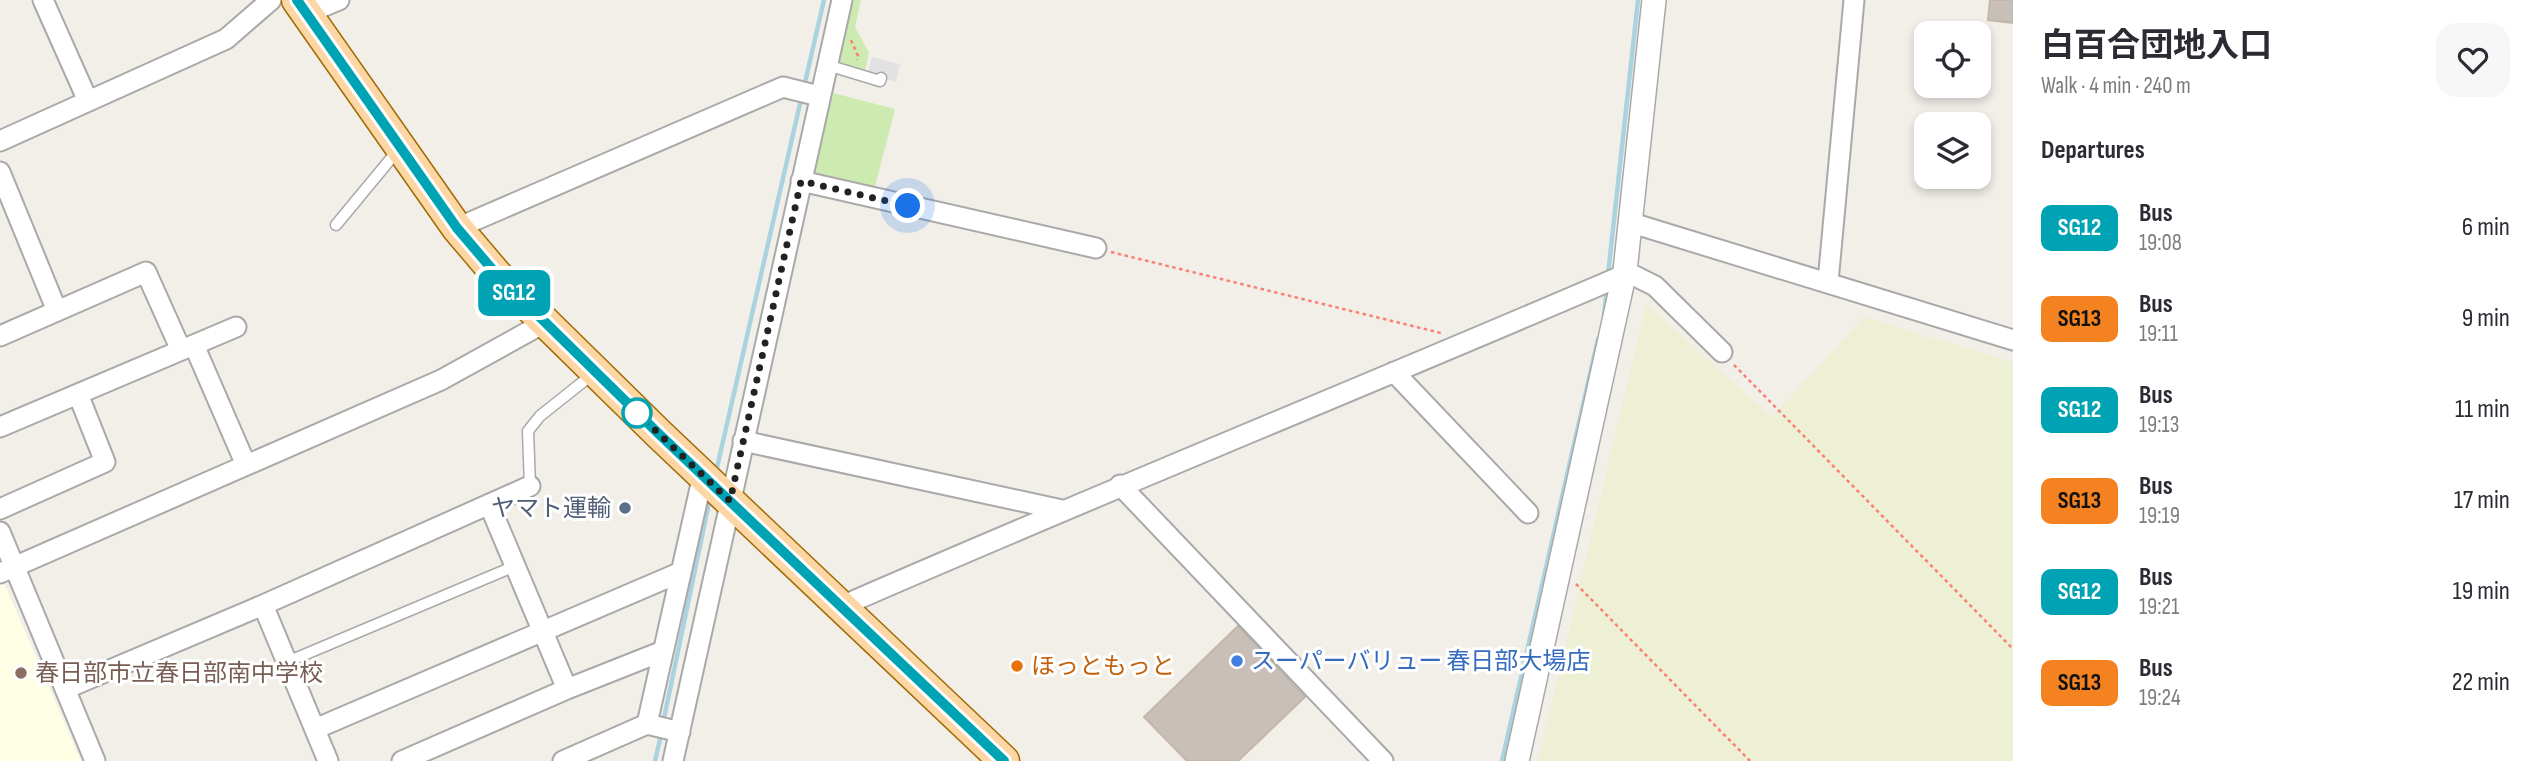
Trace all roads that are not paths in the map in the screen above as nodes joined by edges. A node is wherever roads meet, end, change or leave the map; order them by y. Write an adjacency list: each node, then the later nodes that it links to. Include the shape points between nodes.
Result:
1 (43, 0): 11 (street)
2 (271, 0): 11 (street, via 226,39)
3 (339, 0): 7 (street)
4 (842, 0): 8 (street)
5 (1654, 0): 17 (street)
6 (1854, 0): 22 (street)
7 (302, 7): 13 (main road)
8 (827, 65): 9 (lane); 10 (street)
9 (881, 78)
10 (819, 96): 15 (street); 19 (street, via 783,87)
11 (88, 101): 12 (street)
12 (0, 141)
13 (401, 146): 18 (lane); 19 (main road)
14 (0, 172): 16 (street)
15 (801, 181): 20 (street); 34 (street)
16 (9, 219): 23 (street)
17 (1632, 223): 21 (street); 22 (street)
18 (336, 225)
19 (457, 228): 24 (main road)
20 (1096, 248)
21 (1622, 274): 29 (street, via 1655,286); 31 (street); 65 (street)
22 (1828, 282): 27 (street)
23 (57, 311): 26 (street); 28 (street, via 146,272)
24 (544, 323): 30 (main road); 35 (street, via 441,380)
25 (236, 327): 28 (street)
26 (0, 336)
27 (2013, 341)
28 (188, 347): 32 (street); 35 (street)
29 (1722, 352)
30 (595, 372): 36 (main road); 38 (lane, via 528,431)
31 (1394, 372): 37 (street); 43 (street)
32 (78, 394): 33 (street); 41 (street, via 105,462)
33 (0, 427)
34 (743, 442): 39 (street); 42 (street)
35 (246, 465): 46 (street)
36 (703, 475): 39 (main road); 47 (street)
37 (1120, 485): 42 (street); 64 (street)
38 (530, 486): 40 (street)
39 (730, 501): 49 (main road); 57 (street)
40 (489, 504): 45 (street); 48 (street)
41 (0, 509)
42 (1062, 510): 49 (street)
43 (1528, 513)
44 (0, 532): 46 (street)
45 (515, 566): 50 (street); 52 (lane)
46 (8, 570): 53 (street)
47 (681, 572): 50 (street); 51 (street)
48 (263, 605): 52 (street); 53 (street)
49 (842, 606): 63 (main road)
50 (541, 632): 54 (street); 56 (street)
51 (663, 651): 54 (street); 55 (street)
52 (287, 662): 56 (street)
53 (65, 689): 58 (street)
54 (566, 690): 60 (street)
55 (647, 724): 57 (street); 61 (street)
56 (315, 729): 59 (street)
57 (680, 732): 62 (street)
58 (95, 761)
59 (328, 761)
60 (402, 761)
61 (563, 761)
62 (673, 761)
63 (1004, 761)
64 (1383, 761)
65 (1517, 761)

